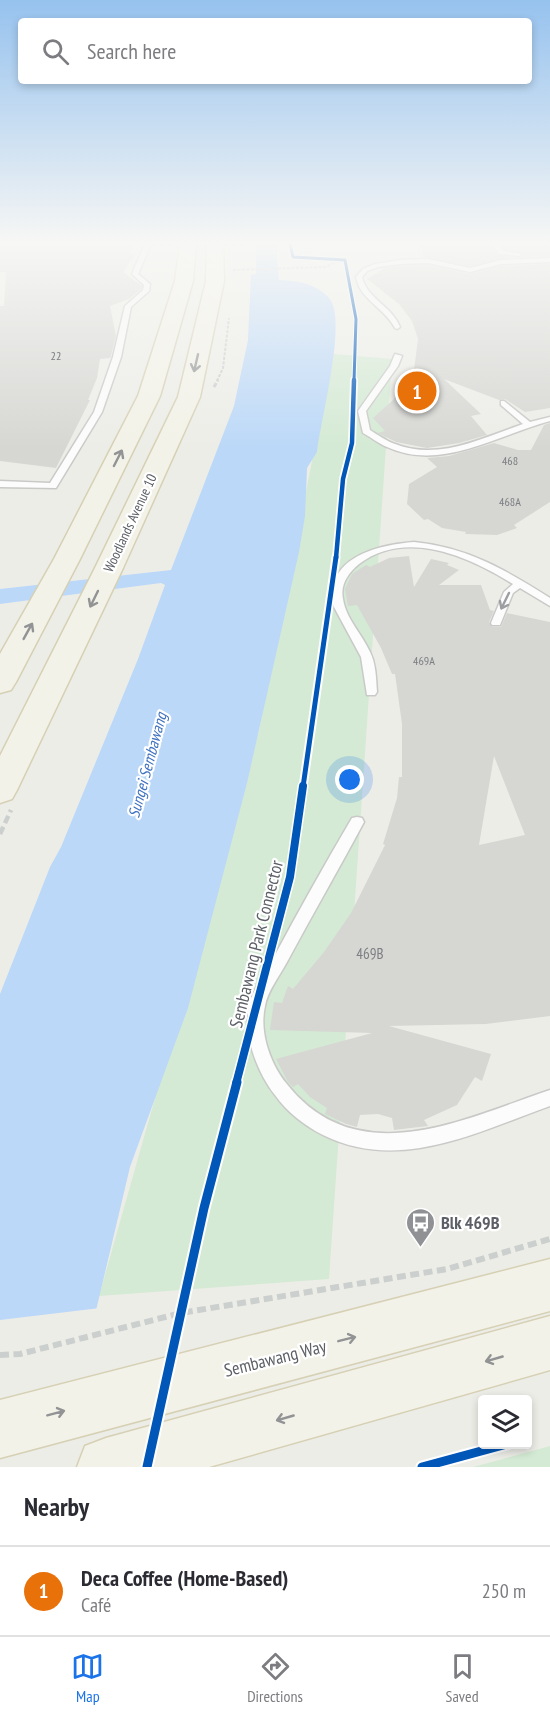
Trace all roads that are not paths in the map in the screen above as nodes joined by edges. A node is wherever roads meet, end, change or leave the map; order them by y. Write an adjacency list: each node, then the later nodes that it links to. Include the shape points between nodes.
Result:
1 (127, 312): 10 (lane, via 117,357 98,412 53,486)
2 (174, 312): 14 (main road, one-way to 2, via 149,396)
3 (208, 312): 16 (main road, Woodlands Avenue 10, one-way to 16, via 189,397)
4 (387, 312): 5 (lane)
5 (397, 327)
6 (398, 356): 9 (lane, via 362,411 366,431 378,440 409,451 447,451 467,448)
7 (504, 403): 9 (lane)
8 (550, 419): 9 (lane)
9 (529, 425)
10 (0, 484)
11 (520, 583): 12 (lane); 13 (lane, one-way to 13, via 508,592); 15 (lane, via 494,567 431,544 373,552 352,562 337,589 340,610 366,652)
12 (550, 603)
13 (496, 622)
14 (0, 682)
15 (371, 692)
16 (0, 790)
17 (357, 822): 18 (lane, via 257,1004 255,1024 265,1064 280,1089 325,1129 377,1144 400,1144 456,1131)
18 (550, 1098)
19 (550, 1286): 21 (main road, Sembawang Way, one-way to 19)
20 (550, 1343): 22 (main road, one-way to 22)
21 (0, 1429)
22 (106, 1467)

